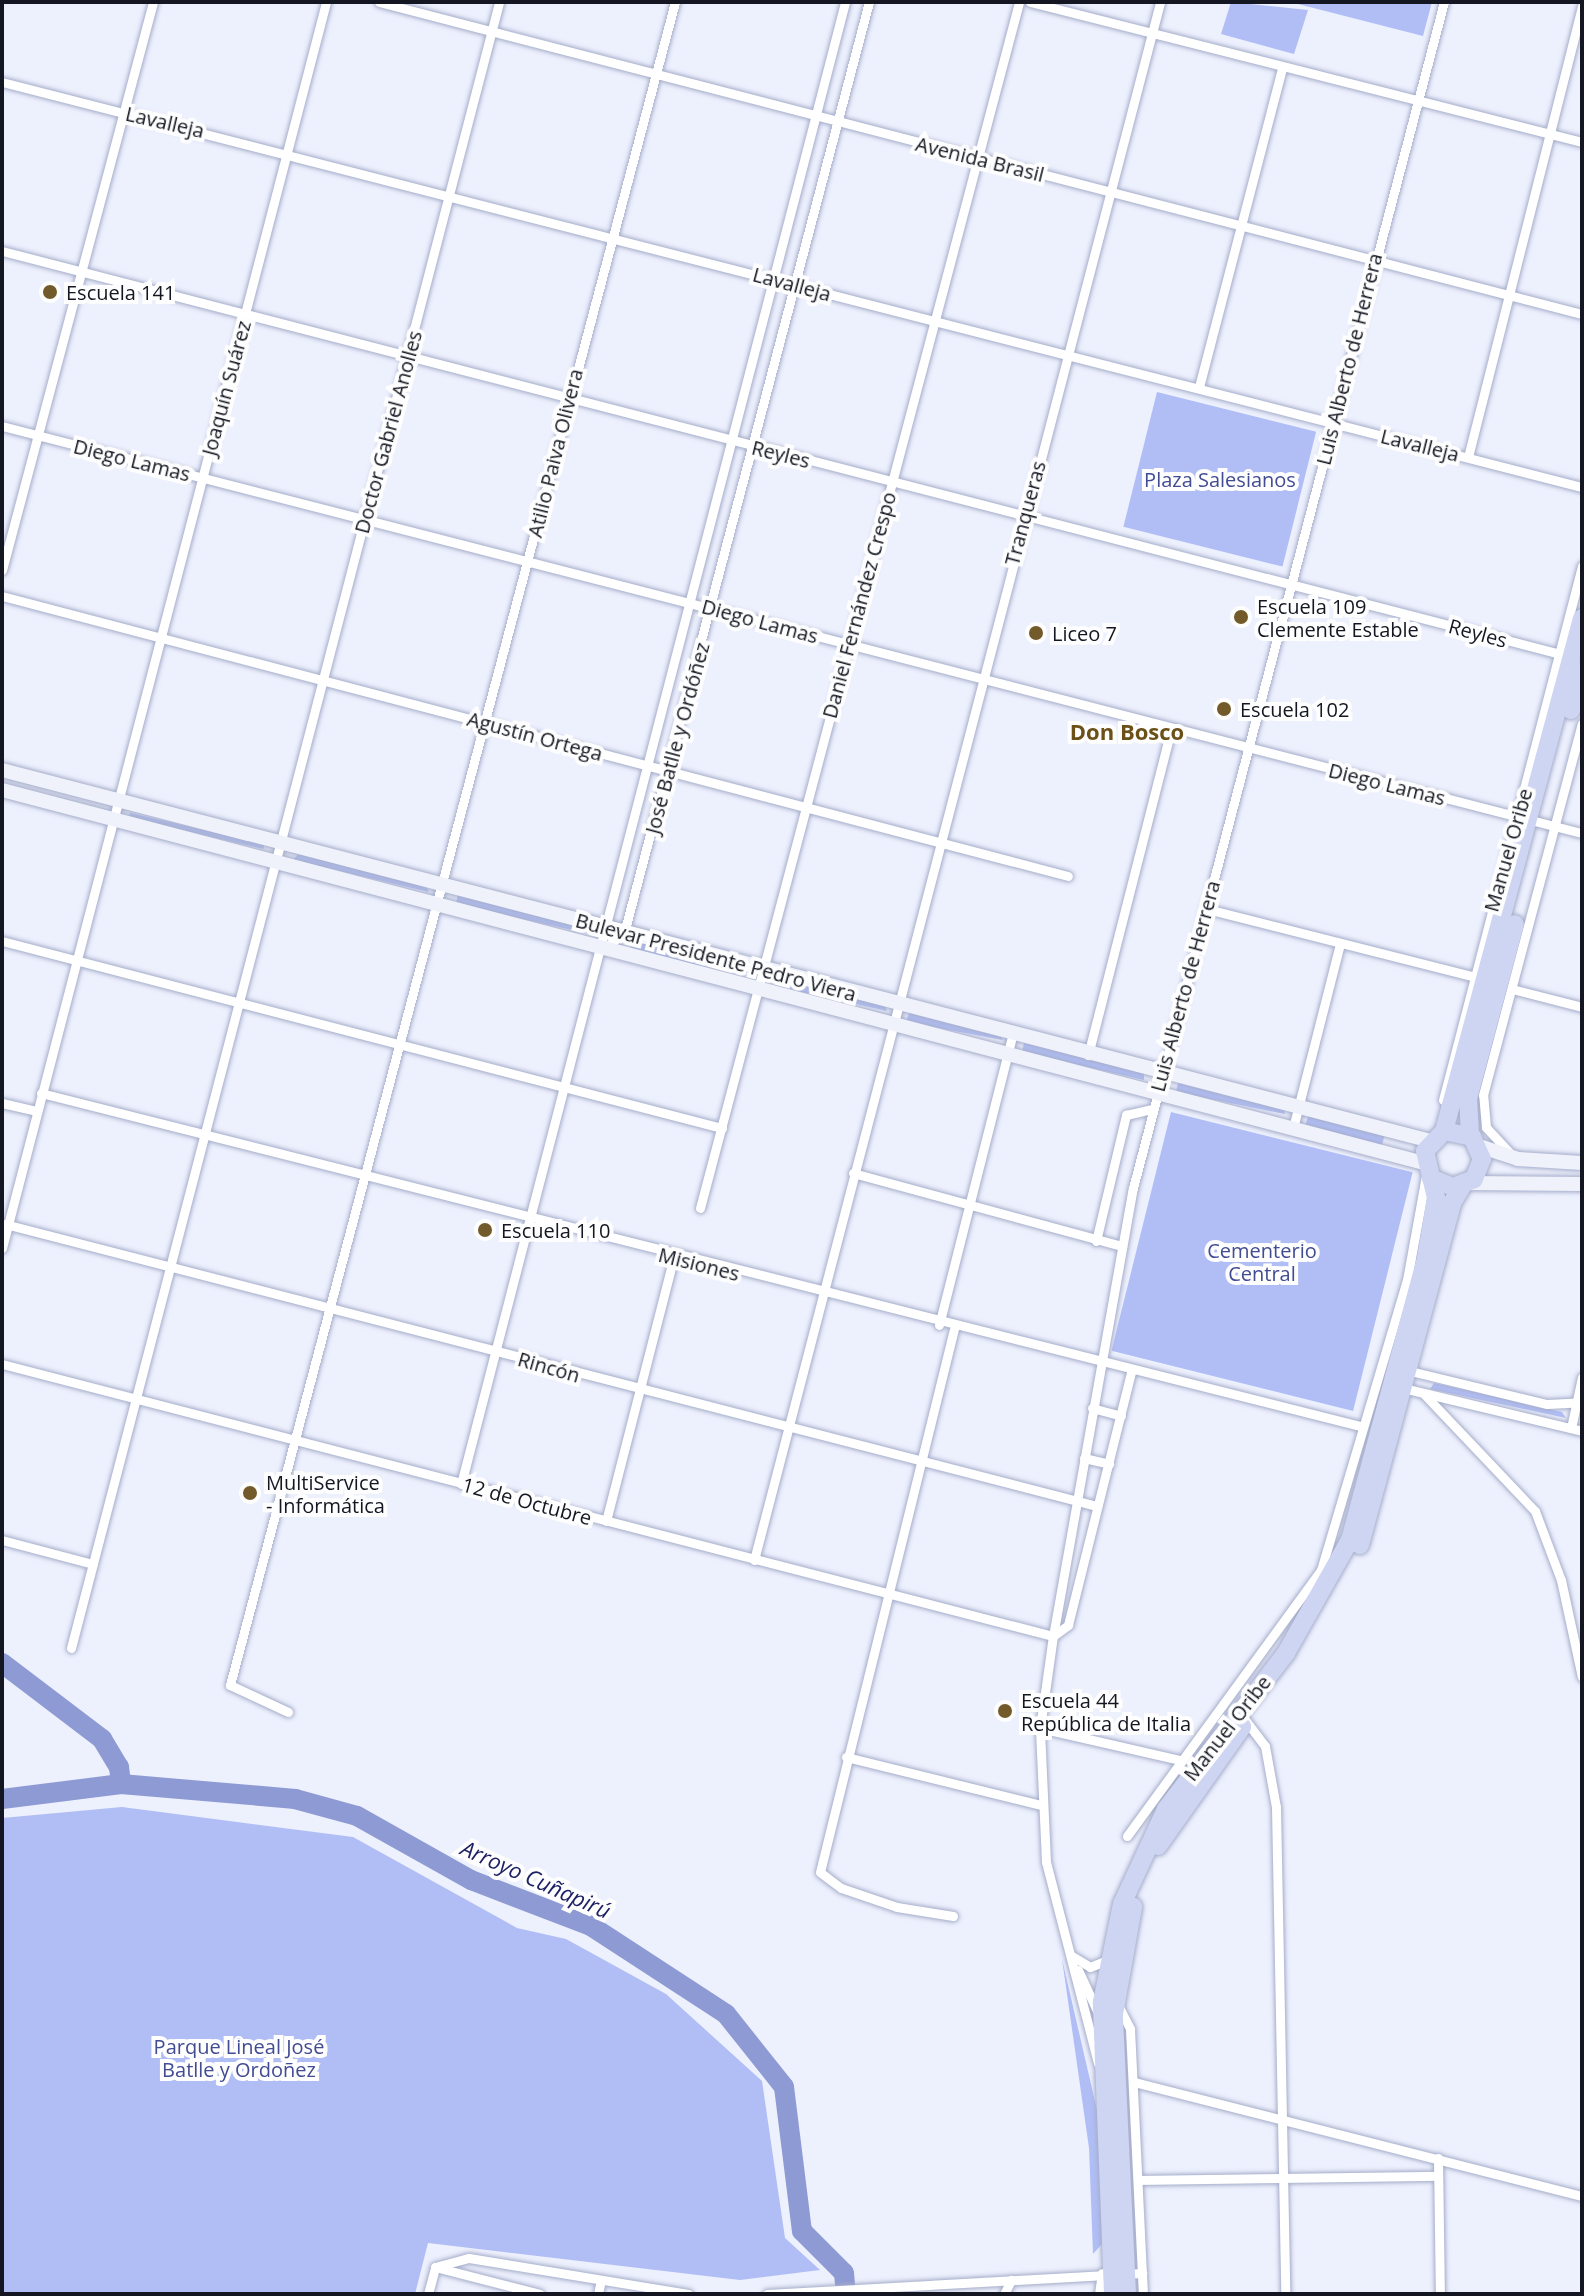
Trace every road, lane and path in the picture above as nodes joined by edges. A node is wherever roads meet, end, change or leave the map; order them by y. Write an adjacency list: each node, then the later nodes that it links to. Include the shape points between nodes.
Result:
1 (153, 2): 19 (street)
2 (326, 2): 24 (street, Joaquín Suárez)
3 (379, 2): 13 (street, Avenida Brasil)
4 (499, 2): 13 (street, Doctor Gabriel Anolles)
5 (675, 2): 16 (street, Atilio Paiva Olivera)
6 (845, 2): 20 (street, José Batlle y Ordóñez)
7 (869, 2): 21 (street, José Batlle y Ordóñez)
8 (1019, 2): 25 (street, Daniel Fernández Crespo)
9 (1030, 2): 14 (street)
10 (1160, 2): 14 (street, Tranqueras)
11 (1444, 2): 18 (street, Luis Alberto de Herrera)
12 (1582, 6): 22 (street)
13 (492, 31): 16 (street, Avenida Brasil); 27 (street, Doctor Gabriel Anolles)
14 (1151, 34): 15 (street); 26 (street, Tranqueras)
15 (1282, 68): 18 (street); 28 (street)
16 (656, 75): 20 (street, Avenida Brasil); 29 (street, Atilio Paiva Olivera)
17 (2, 82): 19 (street, Lavalleja)
18 (1418, 103): 22 (street); 31 (street, Luis Alberto de Herrera)
19 (123, 112): 24 (street, Lavalleja); 32 (street)
20 (816, 118): 21 (street, Avenida Brasil); 33 (street, José Batlle y Ordóñez)
21 (839, 124): 25 (street, Avenida Brasil); 34 (street, José Batlle y Ordóñez)
22 (1549, 134): 23 (street); 35 (street)
23 (1582, 142)
24 (288, 152): 27 (street, Lavalleja); 36 (street, Joaquín Suárez)
25 (978, 159): 26 (street, Avenida Brasil); 38 (street, Daniel Fernández Crespo)
26 (1109, 191): 28 (street, Avenida Brasil); 39 (street, Tranqueras)
27 (451, 193): 29 (street, Lavalleja); 40 (street, Doctor Gabriel Anolles)
28 (1240, 227): 31 (street, Avenida Brasil); 41 (street)
29 (613, 235): 33 (street, Lavalleja); 42 (street, Atilio Paiva Olivera)
30 (2, 251): 32 (street, Reyles)
31 (1374, 261): 35 (street, Avenida Brasil); 43 (street, Luis Alberto de Herrera)
32 (79, 269): 36 (street, Reyles); 45 (street)
33 (773, 279): 34 (street, Lavalleja); 46 (street, José Batlle y Ordóñez)
34 (794, 285): 38 (street, Lavalleja); 47 (street, José Batlle y Ordóñez)
35 (1508, 295): 37 (street, Avenida Brasil); 48 (street)
36 (245, 314): 40 (street, Reyles); 49 (street, Joaquín Suárez)
37 (1582, 314)
38 (935, 321): 39 (street, Lavalleja); 50 (street, Daniel Fernández Crespo)
39 (1067, 354): 41 (street, Lavalleja); 52 (street, Tranqueras)
40 (408, 355): 42 (street, Reyles); 53 (street, Doctor Gabriel Anolles)
41 (1199, 387): 43 (street, Lavalleja)
42 (568, 399): 46 (street, Reyles); 54 (street, Atilio Paiva Olivera)
43 (1333, 423): 48 (street, Lavalleja); 57 (street, Luis Alberto de Herrera)
44 (2, 426): 45 (street, Diego Lamas)
45 (37, 435): 49 (street, Diego Lamas); 56 (street)
46 (730, 441): 47 (street, Reyles); 59 (street, José Batlle y Ordóñez)
47 (753, 447): 50 (street, Reyles); 60 (street, José Batlle y Ordóñez)
48 (1468, 457): 51 (street, Lavalleja)
49 (203, 477): 53 (street, Diego Lamas); 62 (street, Joaquín Suárez)
50 (892, 482): 52 (street, Reyles); 63 (street, Daniel Fernández Crespo)
51 (1582, 487)
52 (1025, 516): 57 (street, Reyles); 66 (street, Tranqueras)
53 (366, 517): 54 (street, Diego Lamas); 67 (street, Doctor Gabriel Anolles)
54 (528, 559): 59 (street, Diego Lamas); 68 (street, Atilio Paiva Olivera)
55 (1582, 566): 64 (street, Manuel Oribe)
56 (2, 570)
57 (1291, 584): 64 (street, Reyles); 71 (street, Luis Alberto de Herrera)
58 (2, 596): 62 (street, Agustín Ortega)
59 (690, 603): 60 (street, Diego Lamas); 72 (street, José Batlle y Ordóñez)
60 (711, 609): 63 (street, Diego Lamas); 74 (street, José Batlle y Ordóñez)
61 (1582, 618): 79 (highway, Manuel Oribe)
62 (156, 637): 67 (street, Agustín Ortega); 76 (street, Joaquín Suárez)
63 (851, 645): 66 (street, Diego Lamas); 77 (street, Daniel Fernández Crespo)
64 (1560, 654): 79 (street, Manuel Oribe)
65 (1582, 671): 79 (highway, Manuel Oribe)
66 (983, 678): 70 (street, Diego Lamas); 81 (street, Tranqueras)
67 (324, 679): 68 (street, Agustín Ortega); 82 (street, Doctor Gabriel Anolles)
68 (485, 723): 72 (street, Agustín Ortega); 85 (street, Atilio Paiva Olivera)
69 (1582, 724): 79 (street)
70 (1171, 729): 71 (street, Diego Lamas); 105 (street)
71 (1248, 750): 79 (street, Diego Lamas); 87 (street, Luis Alberto de Herrera)
72 (648, 765): 74 (street, Agustín Ortega); 88 (street, José Batlle y Ordóñez)
73 (2, 770): 76 (street, Bulevar Presidente Pedro Viera)
74 (668, 770): 77 (street, Agustín Ortega); 89 (street, José Batlle y Ordóñez)
75 (2, 790): 78 (street, Bulevar Presidente Pedro Viera)
76 (119, 801): 78 (street, Joaquín Suárez); 82 (street, Bulevar Presidente Pedro Viera)
77 (805, 804): 81 (street, Agustín Ortega); 94 (street, Daniel Fernández Crespo)
78 (115, 820): 83 (street, Bulevar Presidente Pedro Viera); 93 (street, Joaquín Suárez)
79 (1536, 821): 80 (street, Diego Lamas); 95 (street, Manuel Oribe); 96 (street); 118 (highway, Manuel Oribe); 119 (highway, Manuel Oribe, via 1468,1099)
80 (1582, 833)
81 (938, 841): 84 (street, Agustín Ortega); 99 (street, Tranqueras)
82 (280, 843): 83 (street, Doctor Gabriel Anolles); 85 (street, Bulevar Presidente Pedro Viera)
83 (276, 862): 86 (street, Bulevar Presidente Pedro Viera); 98 (street, Doctor Gabriel Anolles)
84 (1068, 876)
85 (441, 885): 86 (street, Atilio Paiva Olivera); 88 (street, Bulevar Presidente Pedro Viera)
86 (436, 905): 92 (street, Bulevar Presidente Pedro Viera); 103 (street, Atilio Paiva Olivera)
87 (1207, 909): 91 (street); 106 (street, Luis Alberto de Herrera)
88 (603, 928): 89 (street, Bulevar Presidente Pedro Viera); 92 (street, José Batlle y Ordóñez)
89 (624, 933): 92 (street); 94 (street, Bulevar Presidente Pedro Viera)
90 (2, 941): 93 (street)
91 (1340, 943): 95 (street); 111 (street)
92 (599, 947): 97 (street, Bulevar Presidente Pedro Viera); 107 (street, José Batlle y Ordóñez)
93 (78, 959): 98 (street); 109 (street, Joaquín Suárez)
94 (766, 971): 97 (street, Daniel Fernández Crespo); 99 (street, Bulevar Presidente Pedro Viera)
95 (1472, 976): 118 (street, Manuel Oribe)
96 (1512, 989): 100 (street); 121 (street, via 1483,1112 1496,1142)
97 (761, 990): 101 (street, Bulevar Presidente Pedro Viera); 114 (street, Daniel Fernández Crespo)
98 (239, 1000): 103 (street); 117 (street, Doctor Gabriel Anolles)
99 (897, 1005): 101 (street, Tranqueras); 102 (street, Bulevar Presidente Pedro Viera)
100 (1582, 1007)
101 (892, 1024): 104 (street, Bulevar Presidente Pedro Viera); 124 (street, Tranqueras)
102 (1012, 1036): 104 (street); 105 (street, Bulevar Presidente Pedro Viera)
103 (401, 1043): 107 (street); 125 (street, Atilio Paiva Olivera)
104 (1008, 1054): 108 (street, Bulevar Presidente Pedro Viera); 128 (street)
105 (1088, 1055): 106 (street, Bulevar Presidente Pedro Viera)
106 (1163, 1074): 108 (street, Luis Alberto de Herrera); 111 (street, Bulevar Presidente Pedro Viera)
107 (563, 1087): 114 (street); 130 (street, José Batlle y Ordóñez)
108 (1156, 1092): 112 (street, Luis Alberto de Herrera); 115 (street, Bulevar Presidente Pedro Viera)
109 (41, 1093): 113 (street, Joaquín Suárez); 117 (street, Misiones)
110 (2, 1103): 113 (street)
111 (1298, 1108): 115 (street); 116 (street, Bulevar Presidente Pedro Viera)
112 (1152, 1109): 132 (street, via 1126,1115); 133 (street, Luis Alberto de Herrera)
113 (36, 1111): 131 (street, Joaquín Suárez)
114 (722, 1128): 129 (street, Daniel Fernández Crespo)
115 (1293, 1128): 120 (street, Bulevar Presidente Pedro Viera)
116 (1397, 1133): 118 (street, Bulevar Presidente Pedro Viera); 120 (street, via 1385,1141)
117 (205, 1134): 125 (street, Misiones); 136 (street, Doctor Gabriel Anolles)
118 (1436, 1136): 119 (highway); 123 (highway, Manuel Oribe)
119 (1474, 1140): 121 (street); 126 (highway, Manuel Oribe, via 1481,1166)
120 (1389, 1154): 123 (street, Bulevar Presidente Pedro Viera)
121 (1518, 1159): 122 (street)
122 (1582, 1163)
123 (1427, 1171): 126 (highway); 146 (highway, Manuel Oribe, via 1436,1198); 152 (street, Manuel Oribe, via 1407,1280)
124 (853, 1173): 128 (street); 137 (street, Tranqueras)
125 (365, 1177): 130 (street, Misiones); 138 (street, Atilio Paiva Olivera)
126 (1465, 1184): 127 (street); 146 (highway, Manuel Oribe, via 1452,1203)
127 (1582, 1184)
128 (970, 1206): 132 (street); 139 (street)
129 (700, 1208)
130 (528, 1222): 135 (street, Misiones); 141 (street, José Batlle y Ordóñez)
131 (5, 1224): 134 (street, Joaquín Suárez); 136 (street, Rincón)
132 (1096, 1241): 133 (street)
133 (1122, 1246): 143 (street, Luis Alberto de Herrera)
134 (2, 1248)
135 (674, 1257): 137 (street, Misiones); 147 (street)
136 (172, 1266): 138 (street, Rincón); 148 (street, Doctor Gabriel Anolles)
137 (823, 1295): 139 (street, Misiones); 153 (street, Tranqueras)
138 (332, 1309): 141 (street, Rincón); 156 (street, Atilio Paiva Olivera)
139 (939, 1325): 140 (street, Misiones)
140 (954, 1329): 143 (street, Misiones); 157 (street)
141 (493, 1351): 147 (street, Rincón); 160 (street, José Batlle y Ordóñez)
142 (2, 1364): 148 (street, 12 de Octubre)
143 (1099, 1366): 144 (street, Misiones); 150 (street, Luis Alberto de Herrera)
144 (1131, 1373): 151 (street); 152 (street, Misiones)
145 (1582, 1377): 149 (street)
146 (1407, 1381): 149 (street, via 1547,1404); 154 (street); 167 (highway, Manuel Oribe); 172 (street, via 1535,1511 1561,1580); 174 (highway, Manuel Oribe, via 1347,1574)
147 (639, 1391): 153 (street, Rincón); 163 (street)
148 (137, 1398): 156 (street, 12 de Octubre); 166 (street, Doctor Gabriel Anolles)
149 (1579, 1403): 154 (street)
150 (1092, 1408): 151 (street); 158 (street, Luis Alberto de Herrera)
151 (1121, 1416): 159 (street)
152 (1360, 1426): 168 (street, Manuel Oribe, via 1327,1555)
153 (788, 1427): 157 (street, Rincón); 165 (street, Tranqueras)
154 (1571, 1428): 155 (street)
155 (1582, 1431)
156 (298, 1441): 160 (street, 12 de Octubre); 173 (street, Atilio Paiva Olivera, via 230,1685 233,1692)
157 (922, 1457): 161 (street, Rincón); 169 (street)
158 (1084, 1458): 159 (street); 161 (street, Luis Alberto de Herrera)
159 (1109, 1464): 162 (street)
160 (461, 1484): 163 (street, 12 de Octubre)
161 (1076, 1501): 162 (street, Rincón); 170 (street, Luis Alberto de Herrera)
162 (1097, 1506): 170 (street, via 1068,1625)
163 (606, 1521): 165 (street, 12 de Octubre)
164 (2, 1540): 166 (street)
165 (754, 1560): 169 (street, 12 de Octubre)
166 (93, 1564): 171 (street, Doctor Gabriel Anolles)
167 (1334, 1572): 168 (street); 182 (highway, Manuel Oribe, via 1286,1653 1166,1809 1122,1904)
168 (1310, 1590): 177 (street, Manuel Oribe)
169 (887, 1593): 170 (street, 12 de Octubre); 176 (street)
170 (1053, 1636): 175 (street, Luis Alberto de Herrera)
171 (71, 1648)
172 (1582, 1677)
173 (288, 1712)
174 (1246, 1721): 183 (highway, Manuel Oribe, via 1153,1856 1133,1909); 188 (street, via 1265,1746 1276,1807)
175 (1040, 1728): 177 (street); 178 (street, Luis Alberto de Herrera)
176 (846, 1757): 178 (street); 180 (street, via 823,1877 897,1907)
177 (1180, 1760): 179 (street, Manuel Oribe)
178 (1042, 1805): 181 (street, Luis Alberto de Herrera, via 1046,1862)
179 (1127, 1836)
180 (953, 1916)
181 (1072, 1956): 182 (street, via 1090,1967); 184 (street); 187 (street, Luis Alberto de Herrera)
182 (1107, 1960): 184 (highway, Manuel Oribe)
183 (1116, 2003): 185 (highway, Manuel Oribe); 186 (street, via 1130,2029)
184 (1102, 2020): 185 (street); 187 (highway, Manuel Oribe)
185 (1116, 2048): 195 (highway, Manuel Oribe)
186 (1134, 2082): 188 (street); 192 (street)
187 (1103, 2083): 195 (highway, Manuel Oribe)
188 (1282, 2117): 189 (street); 191 (street)
189 (1438, 2158): 190 (street); 193 (street)
190 (1437, 2176): 191 (street); 209 (street)
191 (1283, 2179): 192 (street); 208 (street)
192 (1140, 2180): 195 (street)
193 (1582, 2196)
194 (435, 2267): 196 (street, via 469,2258); 198 (street); 199 (street)
195 (1120, 2272): 197 (street); 204 (street); 205 (highway, Manuel Oribe); 206 (highway, Manuel Oribe); 207 (street)
196 (601, 2280): 200 (street); 201 (street)
197 (1011, 2280): 202 (street); 203 (street)
198 (428, 2294)
199 (540, 2294)
200 (598, 2294)
201 (688, 2294)
202 (767, 2294)
203 (1004, 2294)
204 (1099, 2294)
205 (1113, 2294)
206 (1127, 2294)
207 (1143, 2294)
208 (1285, 2294)
209 (1440, 2294)

